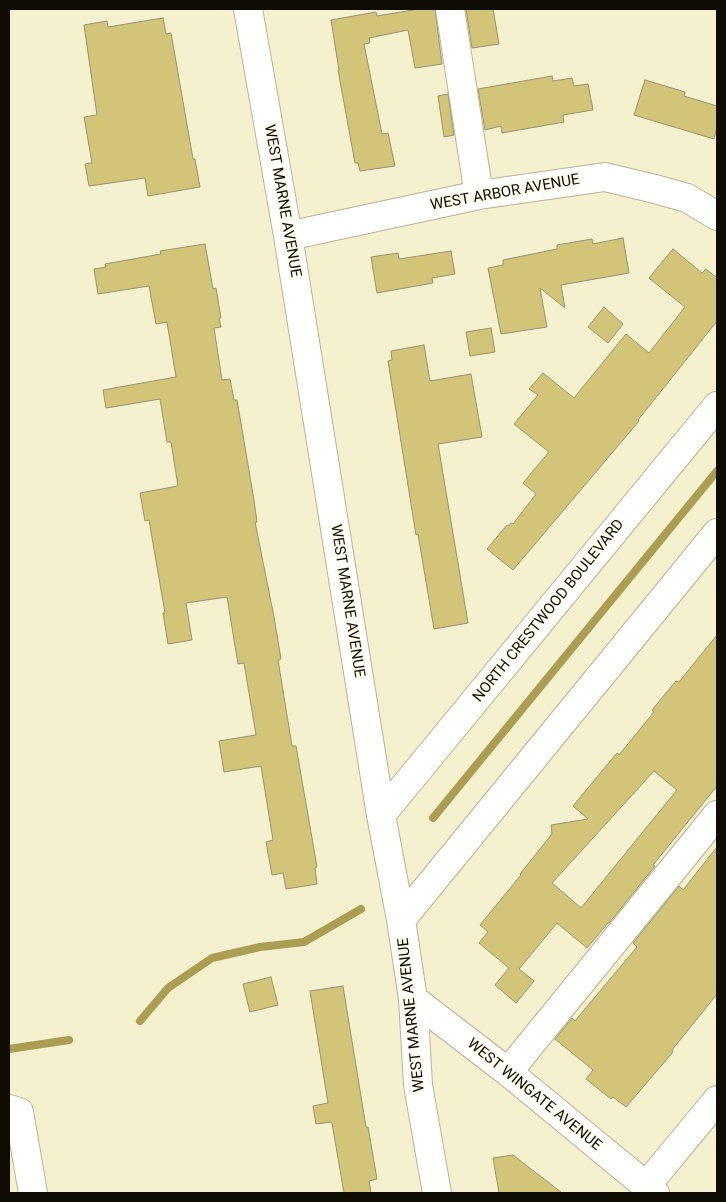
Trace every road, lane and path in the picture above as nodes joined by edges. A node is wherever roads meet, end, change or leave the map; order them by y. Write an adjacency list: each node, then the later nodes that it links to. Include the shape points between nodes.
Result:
1 (248, 9): 5 (street, WEST MARNE AVENUE)
2 (450, 9): 3 (street)
3 (479, 195): 4 (street, WEST ARBOR AVENUE, via 605,177 687,198); 5 (street, WEST ARBOR AVENUE)
4 (717, 216)
5 (288, 236): 8 (street, WEST MARNE AVENUE)
6 (717, 406): 8 (street, NORTH CRESTWOOD BOULEVARD)
7 (717, 533): 10 (street)
8 (382, 815): 10 (street, WEST MARNE AVENUE)
9 (717, 815): 12 (street)
10 (401, 920): 11 (street, WEST MARNE AVENUE)
11 (413, 999): 12 (street, WEST WINGATE AVENUE); 17 (street, WEST MARNE AVENUE, via 418,1085)
12 (508, 1072): 15 (street, WEST WINGATE AVENUE)
13 (717, 1100): 15 (street)
14 (9, 1109): 16 (street, via 19,1112)
15 (650, 1190)
16 (33, 1193)
17 (437, 1193)

